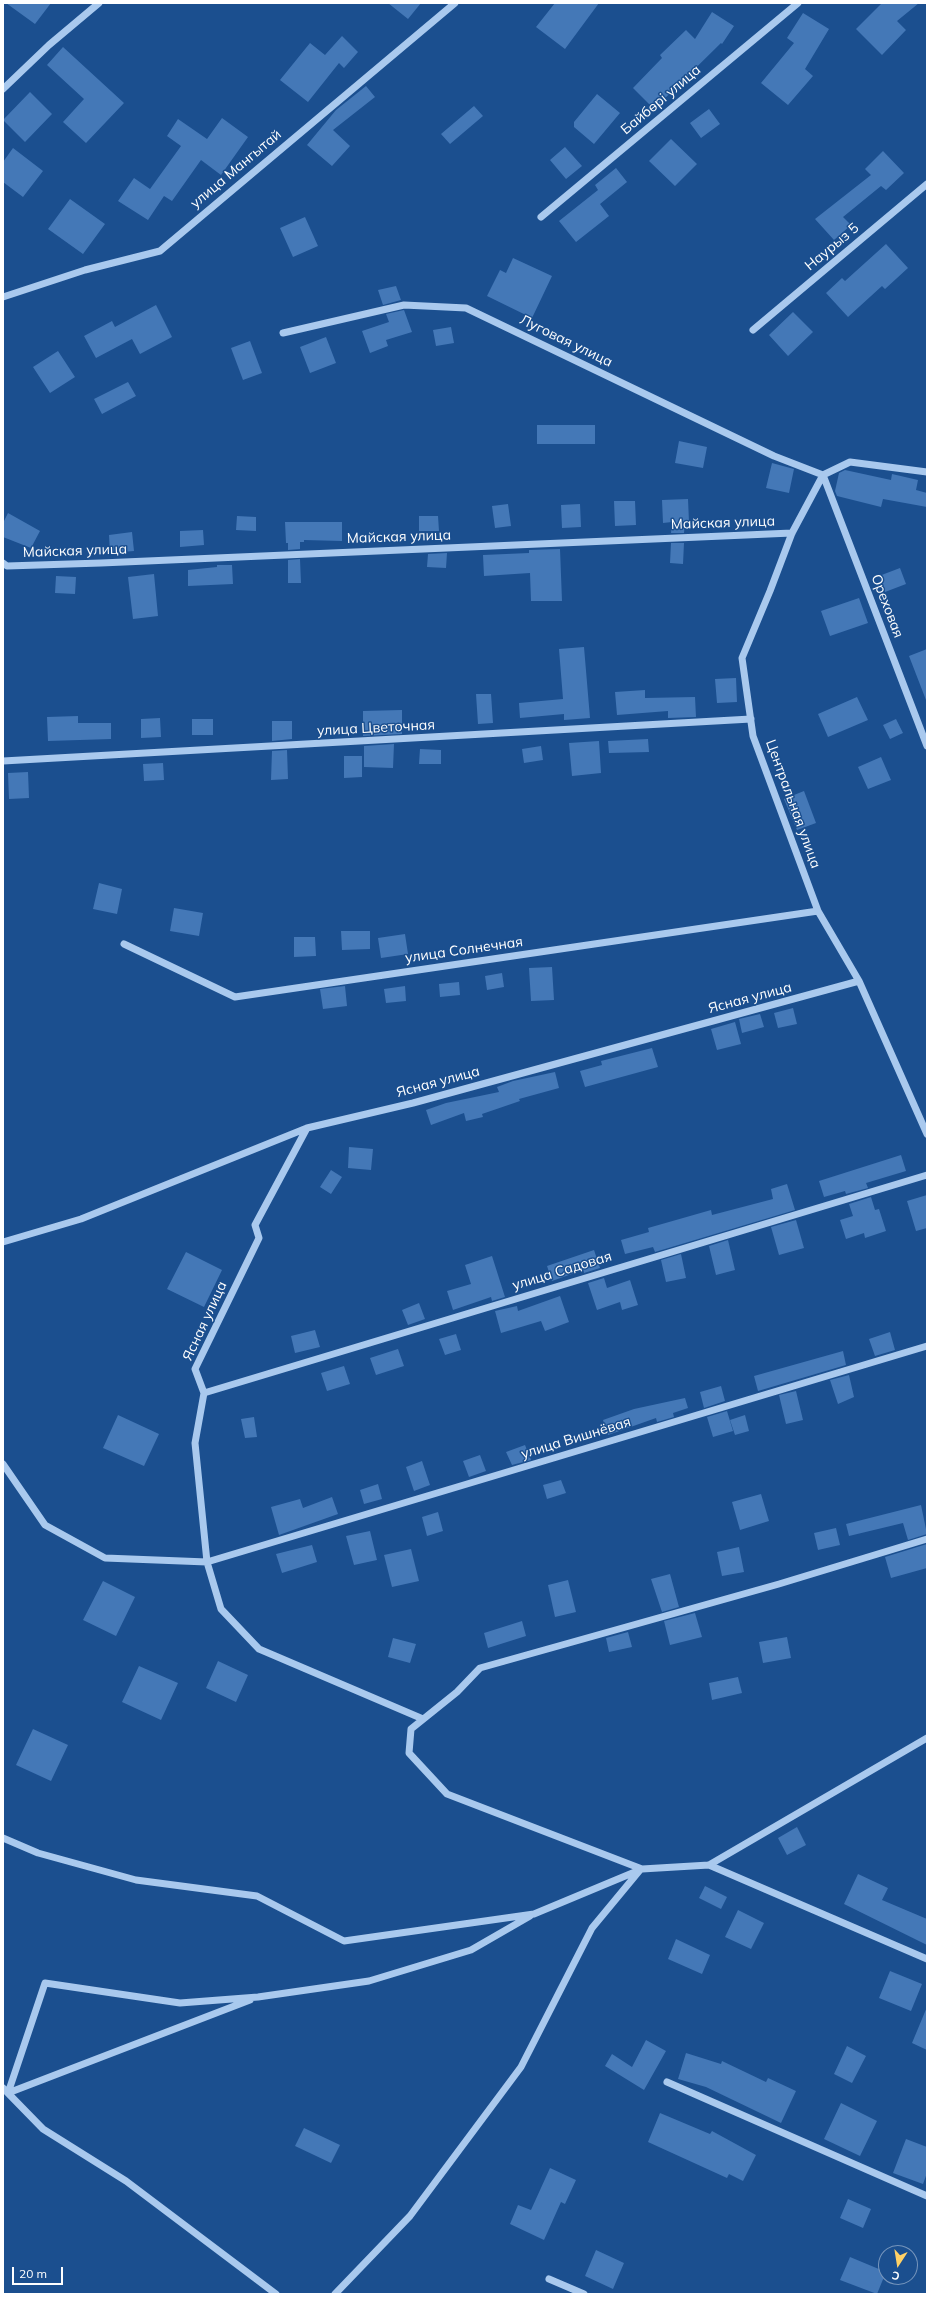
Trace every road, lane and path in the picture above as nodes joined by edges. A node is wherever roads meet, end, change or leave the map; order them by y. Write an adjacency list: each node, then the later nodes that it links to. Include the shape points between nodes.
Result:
1 (100, 3): 4 (street, via 49,45)
2 (455, 3): 7 (street, улица Мангытай, via 160,251 85,270)
3 (798, 3): 6 (street, Байбөрі улица)
4 (3, 88)
5 (927, 184): 8 (street, Наурыз 5)
6 (541, 217)
7 (3, 297)
8 (753, 330)
9 (284, 333): 11 (street, Луговая улица, via 404,305 466,308 774,456)
10 (927, 472): 11 (street, via 850,462)
11 (823, 475): 12 (street, Центральная улица); 15 (street, Ореховая)
12 (792, 533): 13 (street, Майская улица); 14 (street, Центральная улица, via 742,658)
13 (5, 564)
14 (751, 719): 16 (street, улица Цветочная); 17 (street, Центральная улица, via 753,736)
15 (927, 746)
16 (3, 762)
17 (818, 910): 18 (street, улица Солнечная, via 235,997); 19 (street, Центральная улица)
18 (124, 944)
19 (859, 982): 20 (street, Ясная улица, via 413,1103); 21 (street, Центральная улица)
20 (307, 1128): 23 (street, via 81,1219); 25 (street, Ясная улица, via 255,1225 260,1238 195,1369)
21 (927, 1134)
22 (927, 1175): 25 (street, улица Садовая)
23 (3, 1242)
24 (927, 1346): 28 (street, улица Вишнёвая)
25 (204, 1393): 28 (street, via 195,1443)
26 (3, 1464): 28 (street, улица Вишнёвая, via 45,1525 105,1558)
27 (927, 1539): 29 (street, via 779,1584 480,1668 457,1692)
28 (207, 1562): 29 (street, via 221,1609 259,1650)
29 (423, 1719): 33 (street, via 411,1729 408,1753 447,1794)
30 (927, 1738): 32 (street)
31 (3, 1838): 34 (street, via 38,1853 136,1880 257,1896 344,1941)
32 (709, 1865): 33 (street); 35 (street)
33 (642, 1869): 34 (street); 42 (street, via 592,1928 521,2068 410,2216)
34 (534, 1914): 36 (street, via 471,1950 369,1981)
35 (927, 1959)
36 (258, 1997): 38 (street); 38 (street, via 180,2003 45,1983)
37 (667, 2082): 39 (street)
38 (6, 2091): 41 (street, via 43,2128 126,2181)
39 (927, 2196)
40 (549, 2279): 43 (street)
41 (276, 2294)
42 (335, 2294)
43 (584, 2294)

